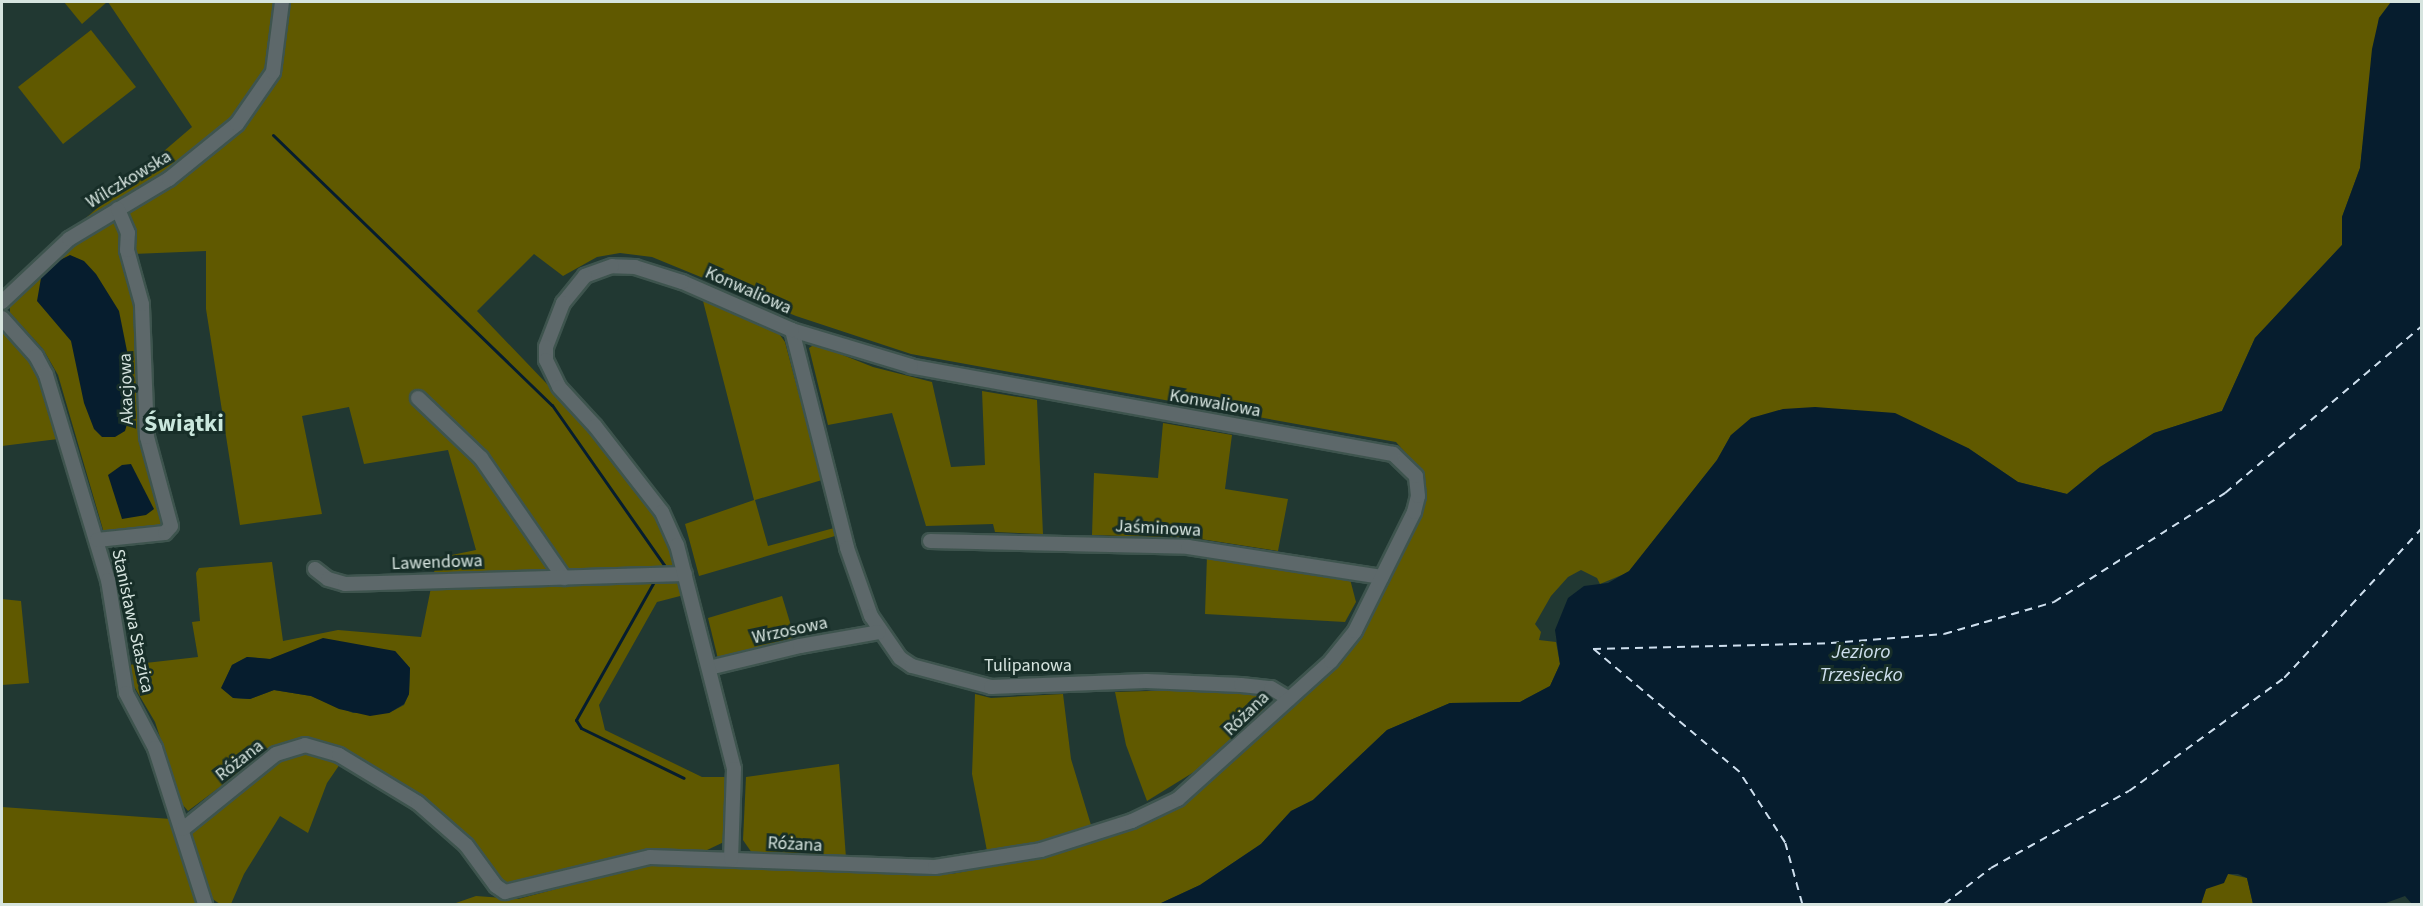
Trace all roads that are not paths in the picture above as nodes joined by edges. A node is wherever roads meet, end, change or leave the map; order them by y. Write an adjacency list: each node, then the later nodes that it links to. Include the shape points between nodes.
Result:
1 (282, 2): 2 (street, Wilczkowska, via 278,53 268,82 237,124 209,151)
2 (118, 209): 3 (street, Wilczkowska, via 69,239); 7 (street, Akacjowa, via 128,233 127,250 142,304 147,437 171,526 165,533)
3 (2, 302)
4 (2, 318): 7 (street, Stanisława Staszica, via 36,356 46,375)
5 (792, 330): 10 (street, Konwaliowa, via 655,272 612,266 585,276 563,303 554,323 546,347 551,373 662,512); 12 (street, Konwaliowa, via 922,368 1393,454 1416,476 1418,496); 13 (street, Tulipanowa, via 847,548)
6 (418, 398): 11 (street, via 482,458)
7 (97, 540): 16 (street, Stanisława Staszica, via 112,594 123,683 152,739)
8 (930, 541): 12 (street, Jaśminowa, via 1188,547)
9 (315, 568): 11 (street, Lawendowa, via 328,579 345,584)
10 (685, 574): 11 (street, Lawendowa); 14 (street, Konwaliowa)
11 (564, 578)
12 (1382, 578): 15 (street, Różana, via 1355,631 1331,661)
13 (879, 632): 14 (street, Wrzosowa); 15 (street, Tulipanowa, via 900,658 912,666 982,685 1146,681 1241,685 1271,688)
14 (709, 668): 17 (street, Konwaliowa, via 734,775)
15 (1289, 699): 17 (street, Różana, via 1178,799 1132,821 1041,850 936,867)
16 (183, 829): 17 (street, Różana, via 276,754 311,746 339,755 418,803 466,845 496,886 505,892 640,858); 18 (street, Stanisława Staszica)
17 (731, 859)
18 (205, 904)

